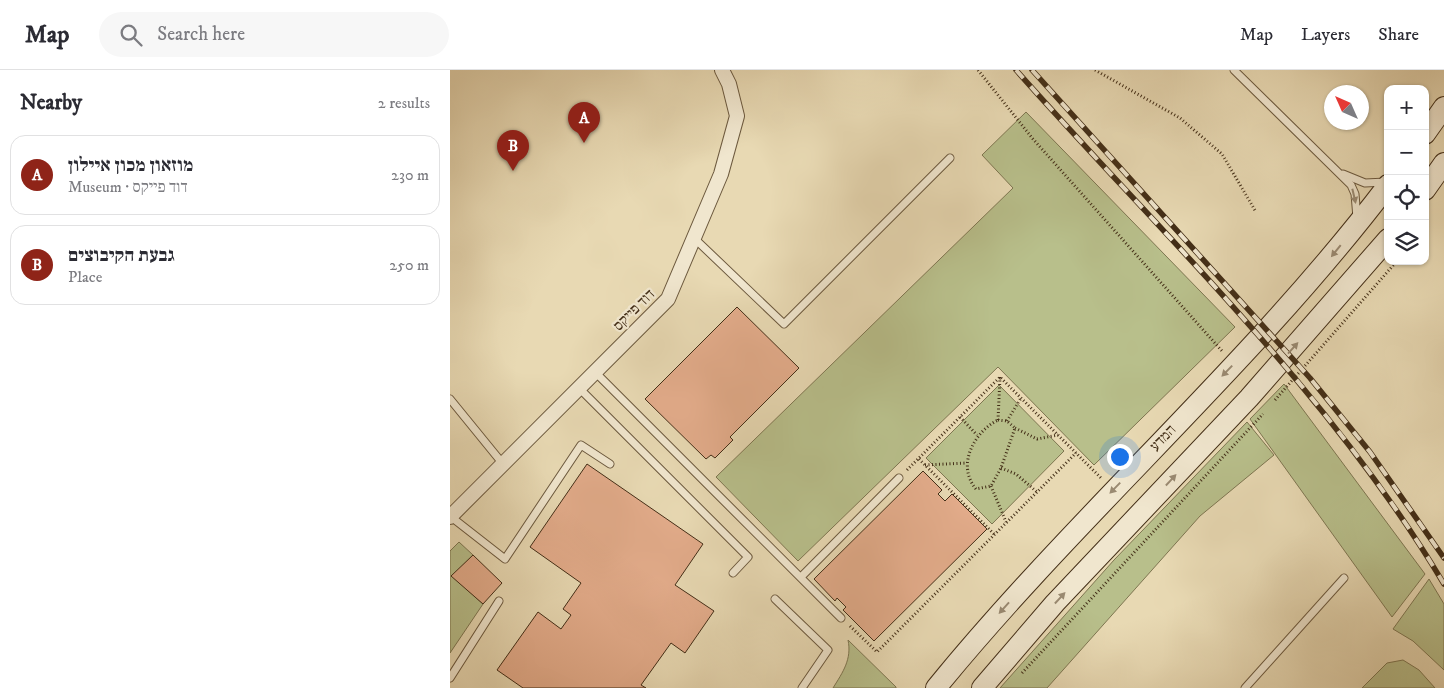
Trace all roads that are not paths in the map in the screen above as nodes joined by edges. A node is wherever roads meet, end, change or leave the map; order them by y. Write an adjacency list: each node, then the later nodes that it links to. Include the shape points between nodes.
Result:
1 (722, 70): 12 (street, דוד פייקס, via 737,116 721,174)
2 (1234, 70): 7 (lane)
3 (1444, 107): 4 (main road)
4 (1428, 130)
5 (950, 158): 12 (lane, via 784,324)
6 (1444, 163): 9 (main road)
7 (1340, 173): 8 (lane, via 1365,183); 11 (lane, one-way to 11, via 1355,194)
8 (1384, 183)
9 (1429, 184)
10 (1384, 188): 11 (main road, המדע)
11 (1358, 223): 29 (main road, המדע, one-way to 29, via 1311,280 1002,611)
12 (694, 238): 14 (street, דוד פייקס, via 668,299)
13 (1384, 244): 30 (main road, one-way to 13, via 1055,603 1248,398)
14 (595, 372): 15 (street, דוד פייקס); 22 (lane)
15 (579, 388): 17 (street, דוד פייקס); 21 (lane, via 748,557)
16 (450, 399): 17 (lane)
17 (502, 464): 20 (street, דוד פייקס)
18 (610, 464): 20 (lane, via 581,445 505,559)
19 (900, 478): 22 (lane)
20 (450, 517)
21 (734, 573)
22 (800, 577): 26 (lane)
23 (1344, 578): 31 (lane)
24 (775, 599): 28 (lane, via 828,650)
25 (499, 601): 27 (lane)
26 (841, 618)
27 (450, 678)
28 (802, 688)
29 (936, 688)
30 (982, 688)
31 (1245, 688)

